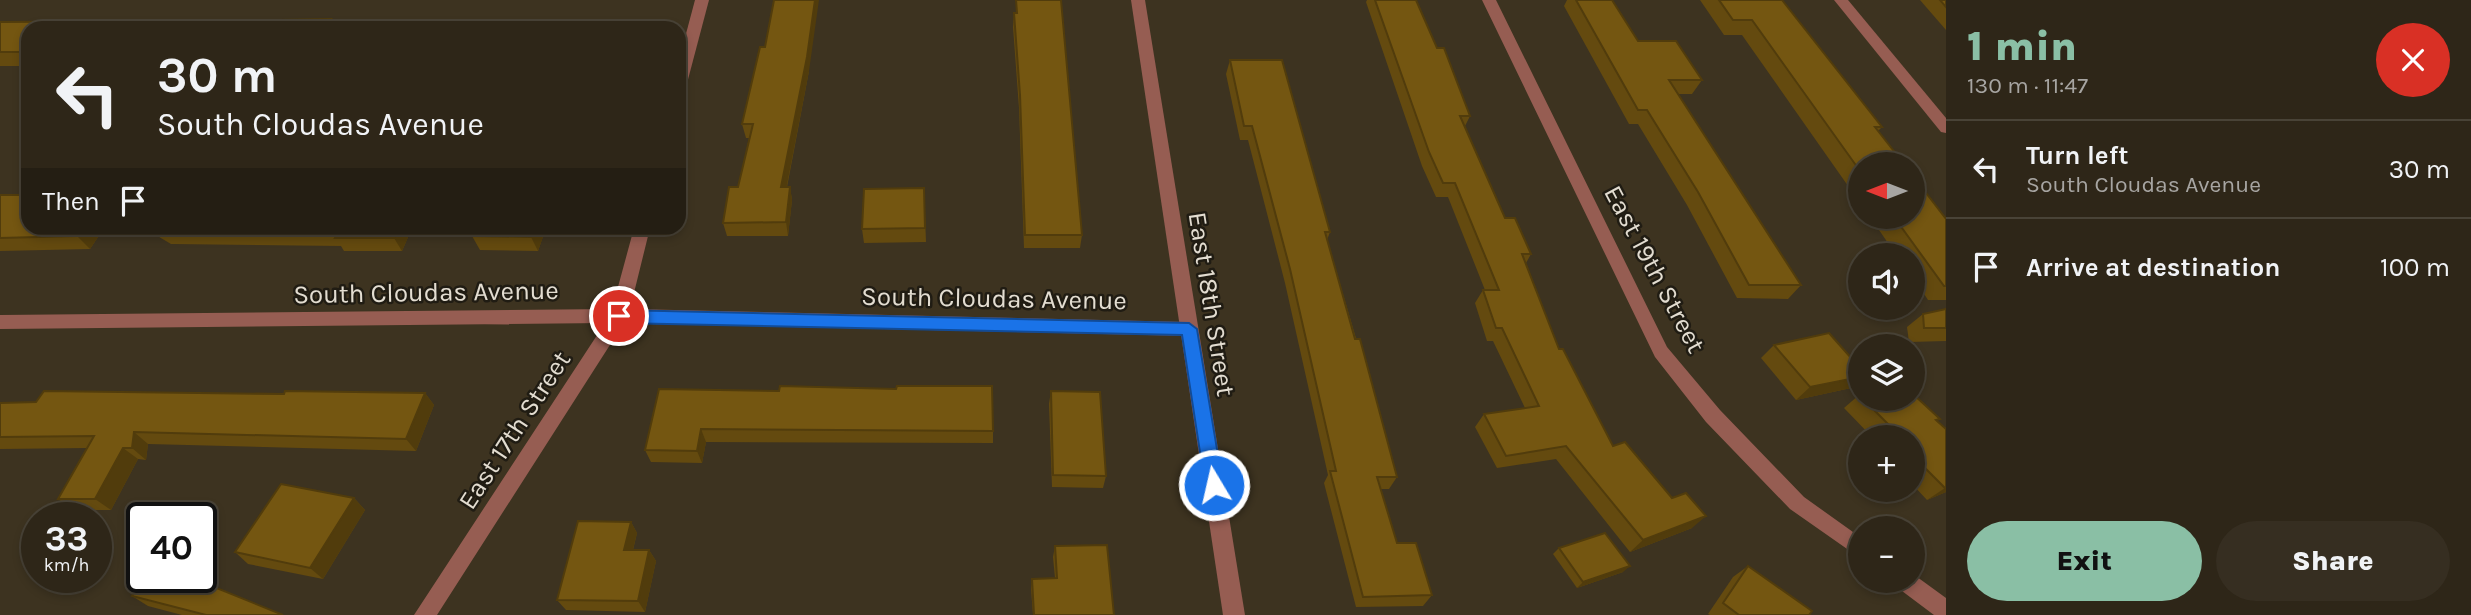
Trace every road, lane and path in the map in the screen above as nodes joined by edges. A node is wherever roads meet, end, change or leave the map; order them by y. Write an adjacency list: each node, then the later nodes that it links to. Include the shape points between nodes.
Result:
1 (702, 0): 5 (street)
2 (1138, 0): 10 (street, East 18th Street)
3 (1489, 0): 11 (street, East 19th Street, via 1661,352 1713,416 1797,503)
4 (1841, 0): 6 (street)
5 (686, 61)
6 (1946, 128)
7 (640, 235): 8 (street, East 17th Street)
8 (619, 316): 9 (street, South Cloudas Avenue); 10 (street, South Cloudas Avenue); 14 (street, East 17th Street)
9 (0, 322)
10 (1189, 329): 15 (street, East 18th Street)
11 (1848, 540)
12 (1921, 593): 13 (street)
13 (1946, 611)
14 (425, 615)
15 (1234, 615)

